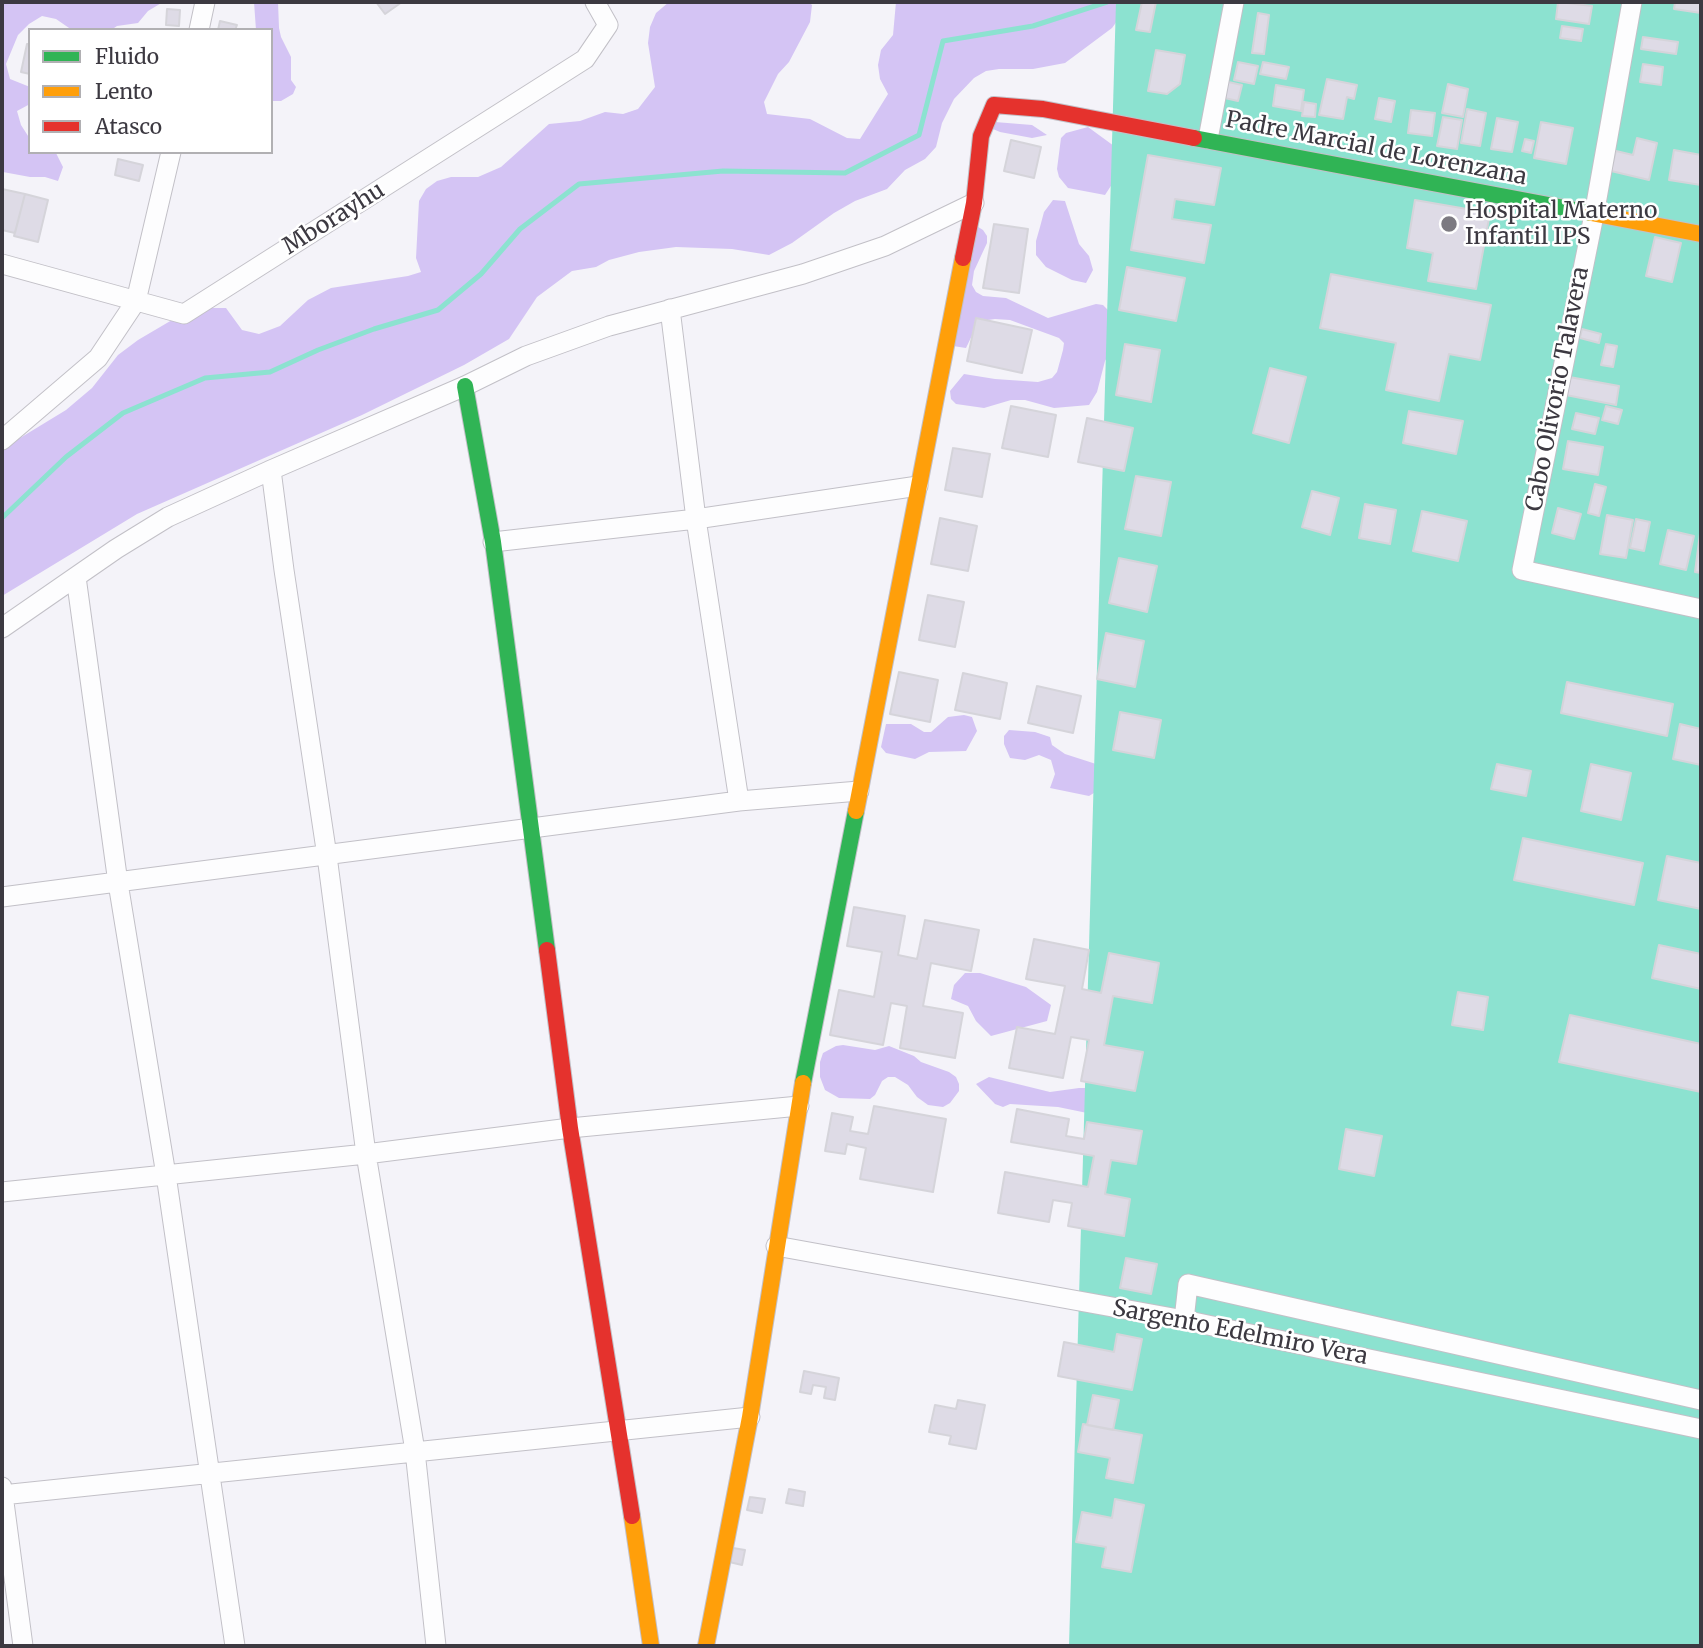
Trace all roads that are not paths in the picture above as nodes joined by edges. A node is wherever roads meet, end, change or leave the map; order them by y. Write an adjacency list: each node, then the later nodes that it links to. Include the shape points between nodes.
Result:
1 (205, 2): 5 (street)
2 (595, 2): 12 (street, Mborayhu, via 608,26 586,59 184,314)
3 (1234, 2): 6 (street)
4 (1632, 2): 9 (street, Cabo Olivorio Talavera)
5 (199, 28)
6 (1208, 139): 8 (street, Padre Marcial de Lorenzana, via 1043,109 994,105 981,136); 9 (street, Padre Marcial de Lorenzana)
7 (171, 154): 12 (street)
8 (974, 203): 13 (street, via 885,246 803,274); 17 (street)
9 (1594, 215): 10 (street, Padre Marcial de Lorenzana); 21 (street, Cabo Olivorio Talavera, via 1522,570)
10 (1701, 234)
11 (2, 264): 12 (street, Mborayhu)
12 (136, 301): 15 (street, via 98,358)
13 (670, 309): 14 (street, via 526,356); 18 (street)
14 (465, 386): 16 (street); 19 (street)
15 (2, 440)
16 (271, 470): 20 (street, via 169,517); 26 (street)
17 (918, 486): 18 (street); 23 (street)
18 (696, 519): 19 (street); 24 (street)
19 (493, 542): 25 (street)
20 (75, 577): 22 (street); 27 (street)
21 (1701, 609)
22 (2, 628)
23 (859, 791): 24 (street); 29 (street)
24 (739, 801): 25 (street)
25 (531, 827): 26 (street); 30 (street)
26 (327, 856): 27 (street); 31 (street)
27 (118, 883): 28 (street); 32 (street)
28 (2, 897)
29 (799, 1106): 30 (street); 34 (street)
30 (569, 1128): 31 (street); 38 (street)
31 (366, 1154): 32 (street); 40 (street)
32 (166, 1175): 33 (street); 41 (street)
33 (2, 1192)
34 (776, 1246): 35 (street, Sargento Edelmiro Vera); 37 (street)
35 (1184, 1320): 36 (street, Sargento Edelmiro Vera, via 1188,1284); 39 (street, Sargento Edelmiro Vera)
36 (1701, 1400)
37 (750, 1417): 38 (street); 47 (street)
38 (619, 1429): 40 (street); 46 (street)
39 (1701, 1429)
40 (415, 1451): 41 (street); 45 (street)
41 (210, 1473): 42 (street); 44 (street)
42 (2, 1493): 43 (street)
43 (23, 1646)
44 (235, 1646)
45 (436, 1646)
46 (651, 1646)
47 (706, 1646)

